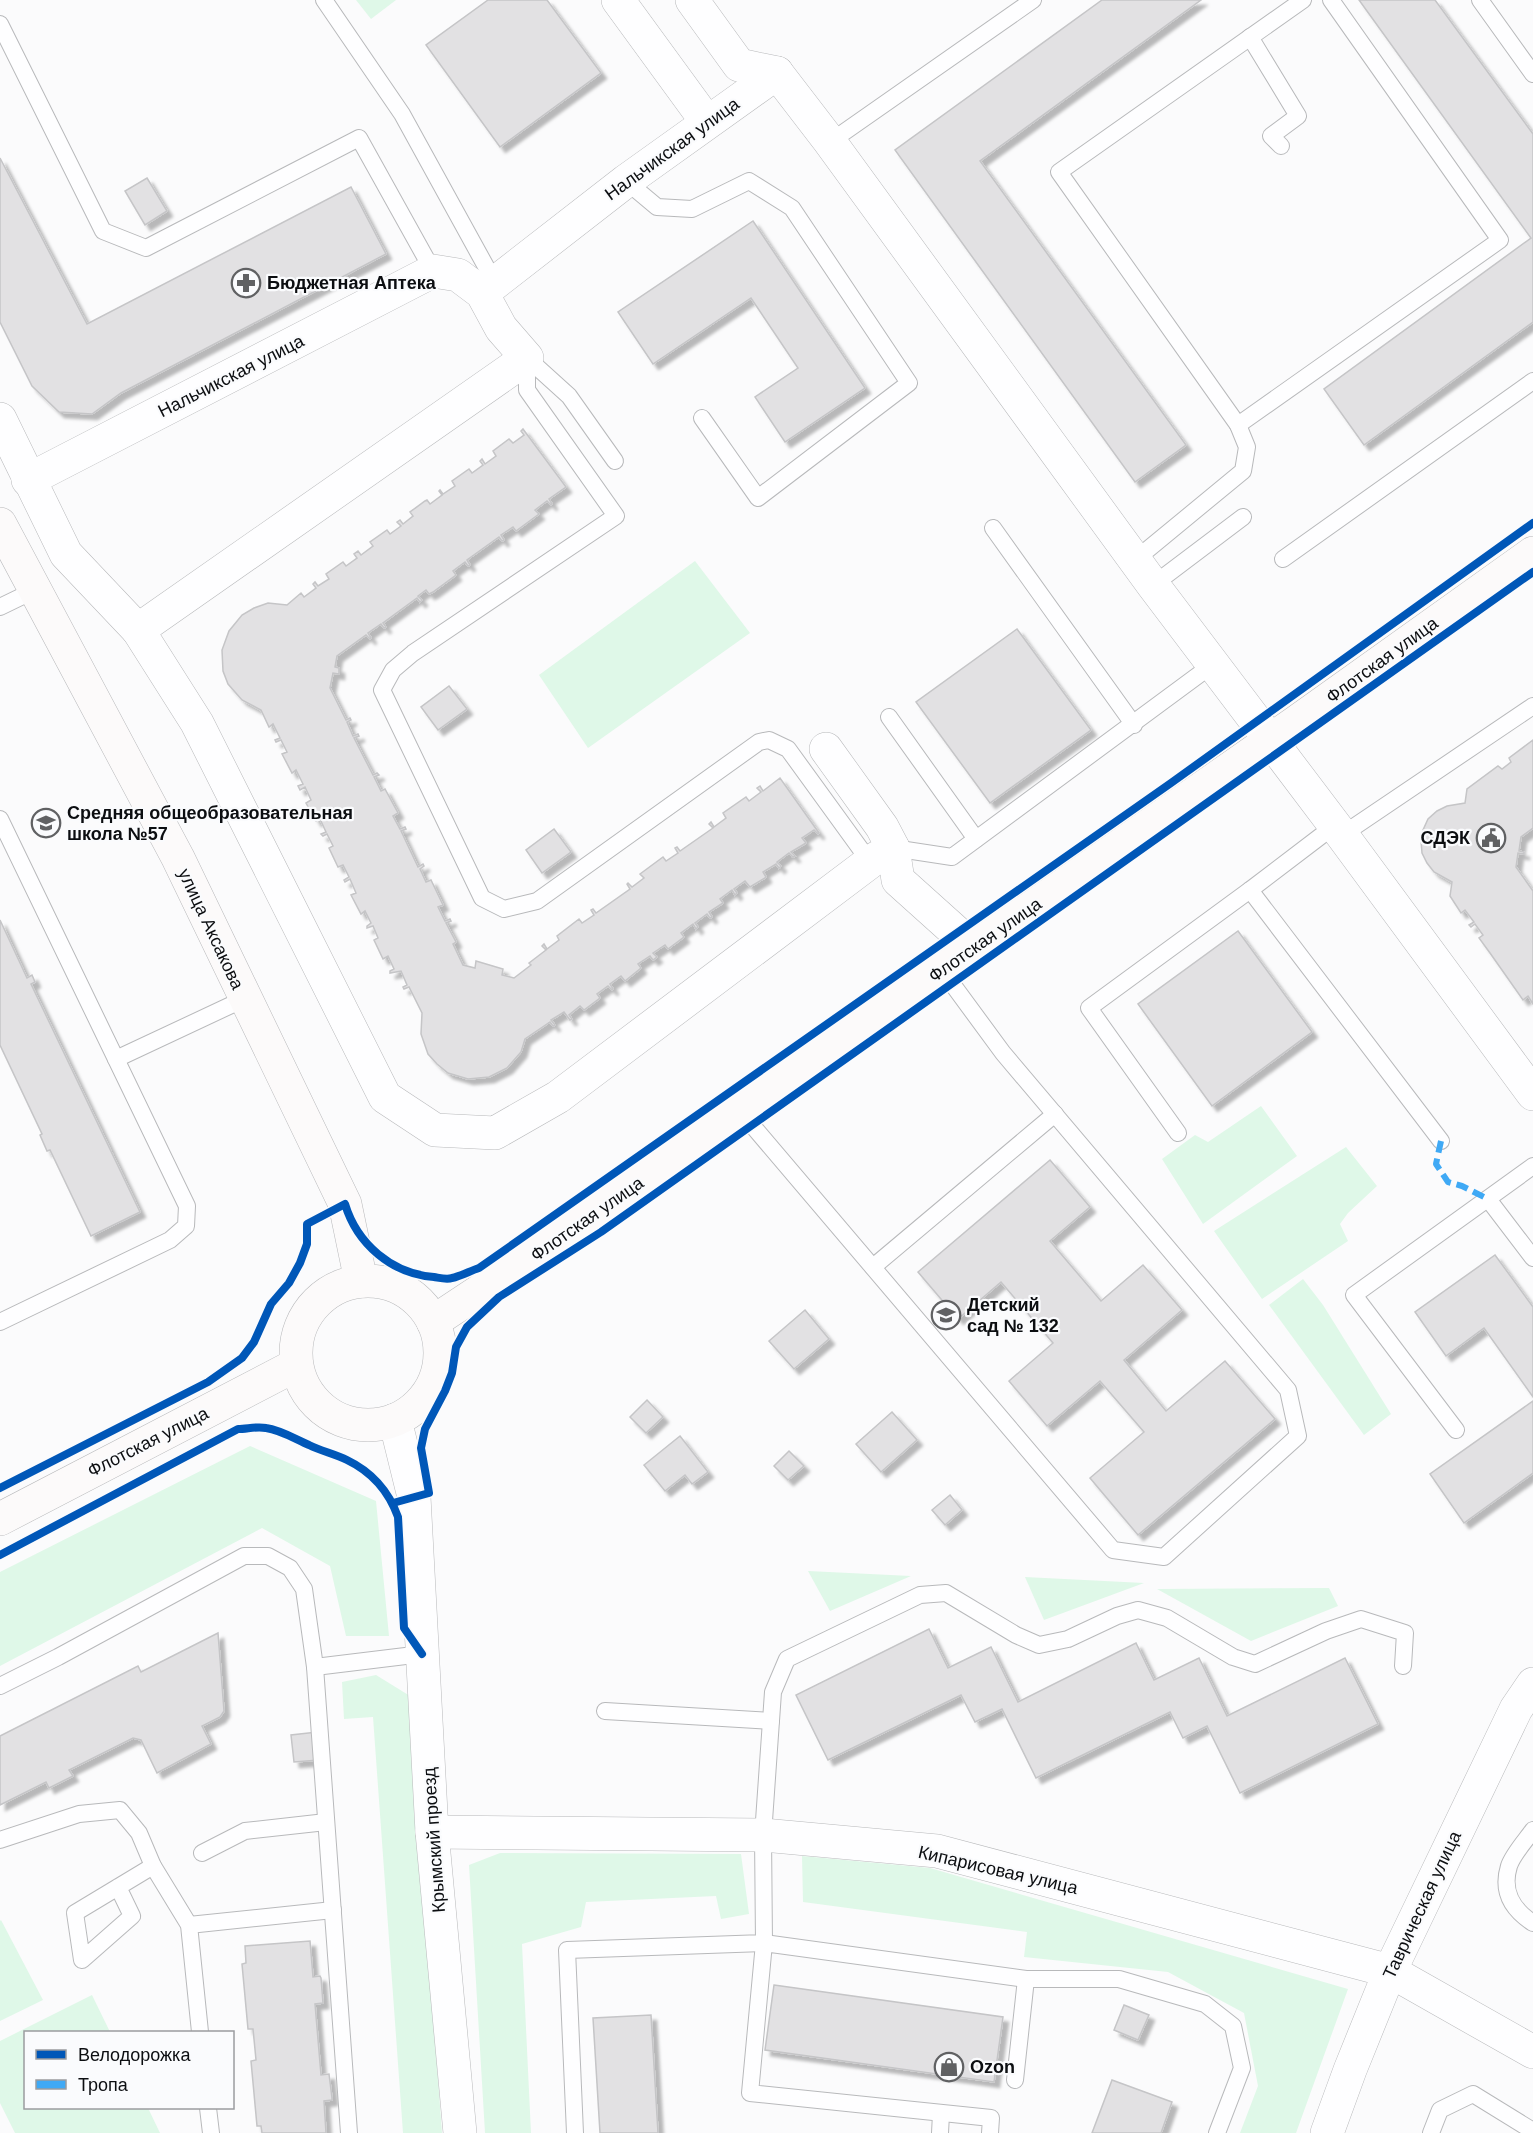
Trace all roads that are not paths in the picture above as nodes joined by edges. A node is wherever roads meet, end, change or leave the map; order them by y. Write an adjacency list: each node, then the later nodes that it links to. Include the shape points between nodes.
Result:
1 (324, 0): 17 (lane, via 402,114)
2 (618, 0): 12 (street)
3 (692, 0): 10 (street, via 739,65)
4 (1033, 0): 13 (lane)
5 (1303, 0): 9 (lane)
6 (1330, 0): 22 (lane, via 1500,240)
7 (1480, 0): 11 (lane)
8 (0, 24): 16 (lane, via 103,231 146,248 360,138)
9 (1250, 37): 14 (lane, via 1298,116 1271,136); 22 (lane, via 1059,172)
10 (777, 73): 12 (street, Нальчикская улица); 13 (street)
11 (1533, 74)
12 (707, 122): 15 (street, Нальчикская улица)
13 (830, 142): 30 (street)
14 (1281, 146)
15 (626, 181): 17 (street, Нальчикская улица); 20 (lane, via 657,207 692,209 749,182 792,208 909,383 758,498)
16 (433, 271): 17 (street, via 458,275); 24 (street, Нальчикская улица)
17 (489, 288): 18 (street, via 501,328)
18 (527, 358): 23 (lane, via 569,396); 33 (street); 43 (lane, via 527,390 616,516 413,653 393,670 382,690 482,898 504,909 537,901 759,742 769,740 788,749)
19 (1533, 381): 29 (lane)
20 (702, 418)
21 (0, 419): 24 (street)
22 (1238, 425): 30 (lane, via 1247,447 1243,471)
23 (615, 461)
24 (28, 480): 33 (street, via 66,554)
25 (1244, 517): 30 (lane)
26 (0, 524): 31 (street, улица Аксакова)
27 (993, 528): 37 (lane)
28 (1533, 553): 38 (street, Флотская улица)
29 (1283, 559)
30 (1144, 573): 34 (street)
31 (35, 590): 32 (lane); 47 (street, улица Аксакова, via 178,858)
32 (0, 607)
33 (138, 630): 43 (street, via 197,723 385,1097 435,1130 495,1134 558,1097)
34 (1212, 665): 37 (lane); 38 (street)
35 (1533, 706): 41 (lane)
36 (889, 717): 42 (lane)
37 (1134, 725): 42 (lane)
38 (1269, 741): 41 (street); 45 (street, Флотская улица)
39 (826, 749): 43 (street, via 882,827)
40 (0, 819): 48 (lane)
41 (1338, 830): 44 (lane); 49 (street)
42 (976, 839): 43 (lane, via 952,857)
43 (881, 855): 45 (street, via 898,880 957,933)
44 (1250, 890): 52 (lane, via 1089,1008); 53 (lane)
45 (970, 950): 46 (street, Флотская улица)
46 (942, 970): 50 (street, Флотская улица); 51 (lane)
47 (244, 999): 48 (lane); 58 (street, улица Аксакова, via 345,1204)
48 (116, 1059): 59 (lane, via 187,1206 186,1226 170,1240)
49 (1533, 1094)
50 (740, 1111): 57 (lane); 60 (street, Флотская улица)
51 (1054, 1114): 57 (lane); 57 (lane, via 1288,1390 1298,1436 1164,1557 1113,1550)
52 (1178, 1132)
53 (1441, 1140)
54 (1533, 1166): 55 (lane)
55 (1488, 1198): 56 (lane); 63 (lane, via 1354,1295)
56 (1533, 1258)
57 (873, 1267)
58 (361, 1281): 60 (street, via 383,1282 403,1290); 61 (street, via 338,1287 311,1309 296,1341)
59 (0, 1322)
60 (433, 1322): 62 (street, via 440,1351 438,1372 429,1392 414,1409)
61 (296, 1365): 62 (street, via 315,1404 332,1417 353,1424 375,1425); 64 (street, Флотская улица)
62 (395, 1420): 65 (street, Крымский проезд, via 414,1497)
63 (1456, 1430)
64 (0, 1519)
65 (422, 1654): 67 (lane); 74 (street, Крымский проезд)
66 (1403, 1666): 71 (lane, via 1405,1633 1361,1619 1255,1664 1233,1657 1167,1618 1138,1610 1068,1639 1039,1645 946,1593 921,1595 787,1659 773,1692)
67 (315, 1667): 69 (lane, via 304,1589 290,1568 268,1556 244,1556); 72 (lane)
68 (1533, 1684): 84 (street, Таврическая улица, via 1511,1719)
69 (0, 1686)
70 (605, 1711): 71 (lane)
71 (771, 1721): 75 (lane)
72 (326, 1822): 77 (lane, via 245,1831); 80 (lane)
73 (1533, 1830): 81 (lane, via 1509,1865 1506,1891 1518,1913)
74 (432, 1832): 75 (street, Кипарисовая улица); 94 (street, Крымский проезд)
75 (763, 1835): 83 (lane); 84 (street, Кипарисовая улица, via 937,1851)
76 (0, 1840): 78 (lane, via 79,1814 120,1810 139,1833)
77 (202, 1853)
78 (153, 1866): 79 (lane); 82 (lane)
79 (118, 1887)
80 (333, 1910): 82 (lane); 93 (lane)
81 (1533, 1923)
82 (189, 1925): 86 (lane)
83 (764, 1943): 85 (lane); 90 (lane, via 750,2093); 95 (lane, via 567,1950)
84 (1390, 1971): 87 (street, Кипарисовая улица); 99 (street, Таврическая улица)
85 (1026, 1979): 88 (lane); 98 (lane, via 1119,1979 1204,2004 1233,2026 1242,2068)
86 (200, 2031)
87 (1533, 2052)
88 (1015, 2080)
89 (208, 2109): 92 (lane)
90 (941, 2114): 96 (lane); 97 (lane, via 991,2118)
91 (1533, 2131): 100 (lane, via 1473,2094 1440,2110)
92 (211, 2133)
93 (349, 2133)
94 (460, 2133)
95 (575, 2133)
96 (940, 2133)
97 (990, 2133)
98 (1217, 2133)
99 (1327, 2133)
100 (1431, 2133)

